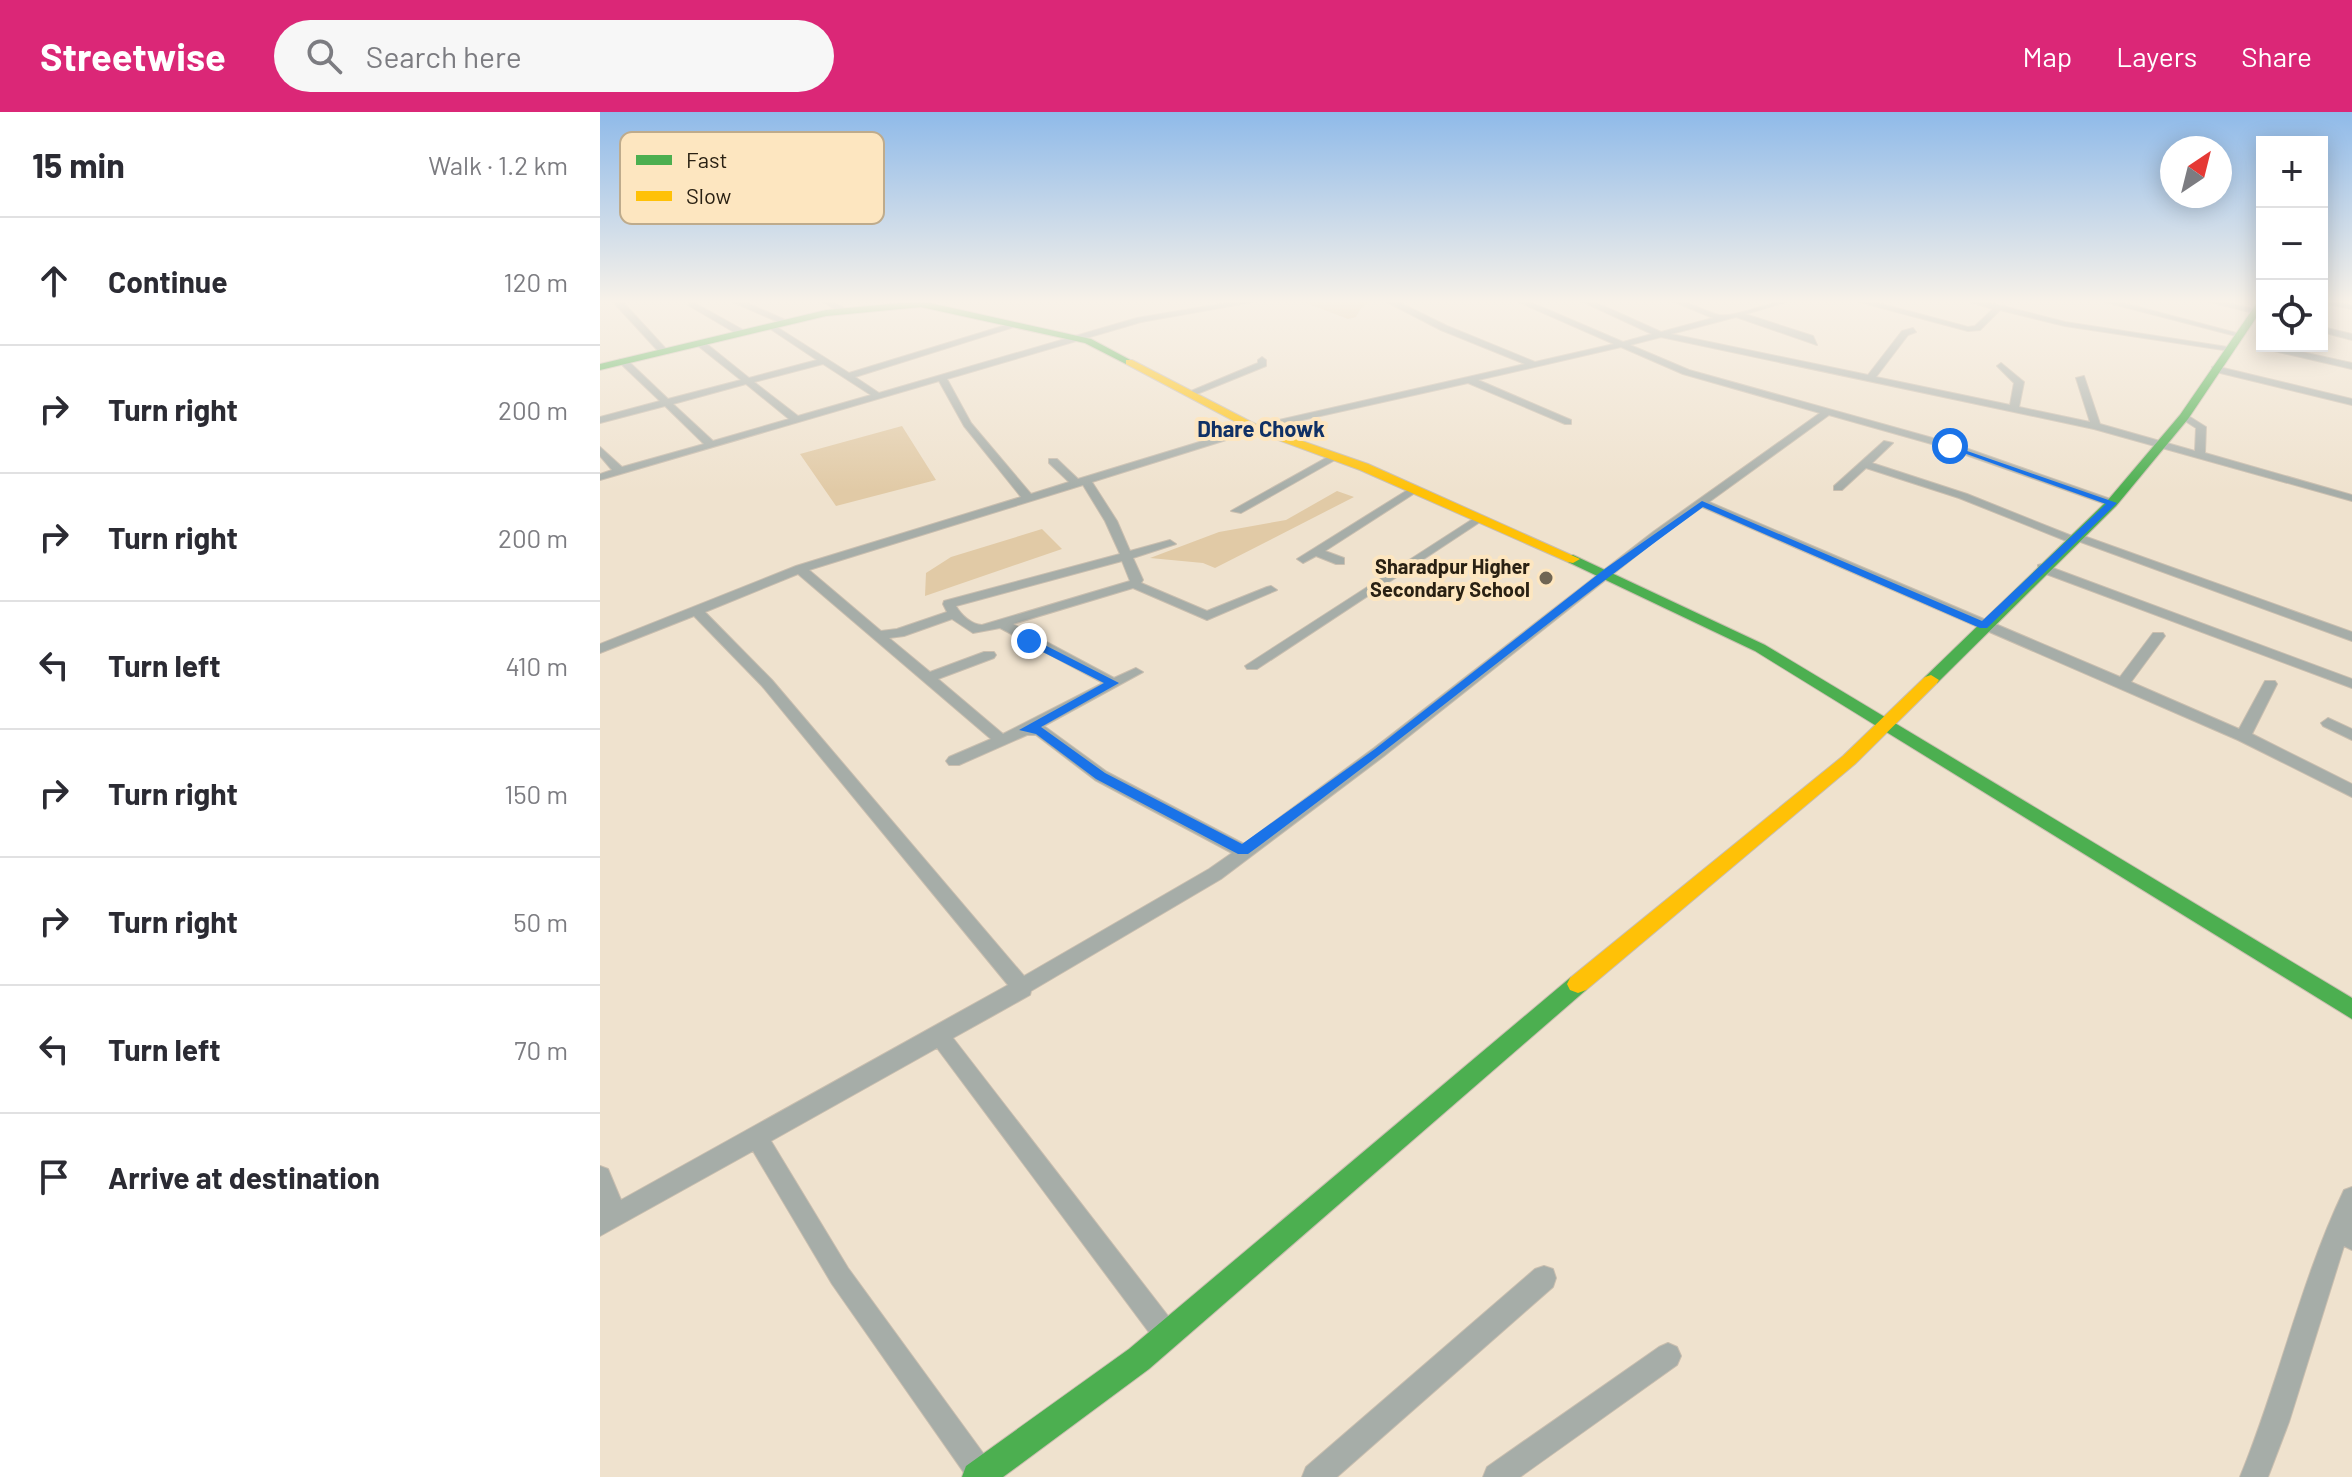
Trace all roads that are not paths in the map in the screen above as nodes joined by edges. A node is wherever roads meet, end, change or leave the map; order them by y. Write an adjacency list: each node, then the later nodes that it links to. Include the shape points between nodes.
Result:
1 (626, 364): 25 (street)
2 (725, 364): 21 (street)
3 (812, 364): 21 (street)
4 (827, 364): 16 (street)
5 (889, 364): 16 (street)
6 (989, 364): 17 (street)
7 (1131, 364): 22 (street)
8 (1263, 364): 22 (street)
9 (1533, 364): 19 (street)
10 (1664, 364): 27 (street)
11 (1798, 364): 20 (street)
12 (1882, 364): 20 (street)
13 (2219, 364): 15 (street)
14 (2001, 366): 26 (street, via 2019,382)
15 (2215, 369): 24 (street); 28 (street)
16 (846, 377): 23 (street)
17 (942, 378): 23 (street); 47 (street, via 967,424)
18 (2081, 378): 32 (street)
19 (1466, 379): 31 (street); 33 (street)
20 (1870, 379): 26 (street)
21 (745, 381): 25 (street); 30 (street)
22 (1189, 394): 33 (street)
23 (878, 396): 30 (street)
24 (2352, 402)
25 (663, 403): 29 (street); 36 (street)
26 (2014, 408): 32 (street)
27 (1829, 411): 49 (street); 50 (street, via 1970,452)
28 (2184, 417): 35 (street); 38 (street, via 2201,427)
29 (600, 420)
30 (796, 420): 36 (street)
31 (1568, 422)
32 (2096, 426): 35 (street)
33 (1255, 428): 39 (street); 44 (street)
34 (1888, 443): 41 (street)
35 (2163, 444): 38 (street); 50 (street)
36 (711, 445): 42 (street)
37 (600, 450): 42 (street)
38 (2200, 454): 48 (street)
39 (1337, 456): 46 (street); 51 (street)
40 (1053, 461): 44 (street)
41 (1866, 465): 45 (street); 53 (street)
42 (619, 471): 43 (street)
43 (600, 477)
44 (1081, 482): 47 (street); 56 (street, via 1111,521)
45 (1838, 488)
46 (1414, 489): 52 (street); 55 (street)
47 (1028, 498): 60 (street)
48 (2352, 498)
49 (1702, 503): 61 (street); 67 (street)
50 (2112, 503): 53 (street)
51 (1237, 511)
52 (1479, 518): 61 (street); 73 (street)
53 (2075, 538): 59 (street); 70 (street)
54 (1170, 544): 56 (street)
55 (1315, 551): 57 (street); 58 (street)
56 (1126, 553): 62 (street); 65 (street, via 949,604)
57 (1303, 559)
58 (1340, 561)
59 (2042, 568): 67 (street); 79 (street)
60 (800, 569): 64 (street); 68 (street)
61 (1605, 574): 80 (street, via 1760,648); 88 (street, via 1379,752)
62 (1134, 584): 63 (street, via 1207,616); 66 (street)
63 (1271, 590)
64 (695, 609): 71 (street); 89 (street, via 767,683)
65 (954, 614): 66 (street, via 973,629); 68 (street)
66 (1002, 624): 76 (street)
67 (1984, 626): 77 (street); 80 (street)
68 (879, 635): 75 (street)
69 (2158, 636): 77 (street)
70 (2352, 637)
71 (600, 649)
72 (989, 655): 75 (street)
73 (1252, 666)
74 (1136, 672): 76 (street)
75 (928, 678): 85 (street)
76 (1113, 683): 82 (street)
77 (2122, 684): 84 (street)
78 (2270, 684): 84 (street)
79 (2352, 684)
80 (1886, 723): 90 (street); 98 (street, via 1849,760)
81 (2328, 723): 83 (street)
82 (1025, 730): 85 (street); 88 (street, via 1039,730 1101,776)
83 (2352, 735)
84 (2243, 736): 87 (street)
85 (1000, 739): 86 (street)
86 (954, 761)
87 (2352, 791)
88 (1243, 851): 89 (street, via 1158,911)
89 (1023, 989): 91 (street)
90 (2352, 1009)
91 (940, 1036): 92 (street); 98 (street)
92 (757, 1137): 95 (street); 100 (street, via 840,1276)
93 (600, 1177): 95 (street)
94 (2352, 1198): 96 (street)
95 (607, 1219)
96 (2345, 1233): 103 (street)
97 (1544, 1278): 101 (street)
98 (1166, 1334): 100 (street)
99 (1668, 1356): 102 (street)
100 (979, 1476)
101 (1316, 1477)
102 (1497, 1477)
103 (2254, 1477)

